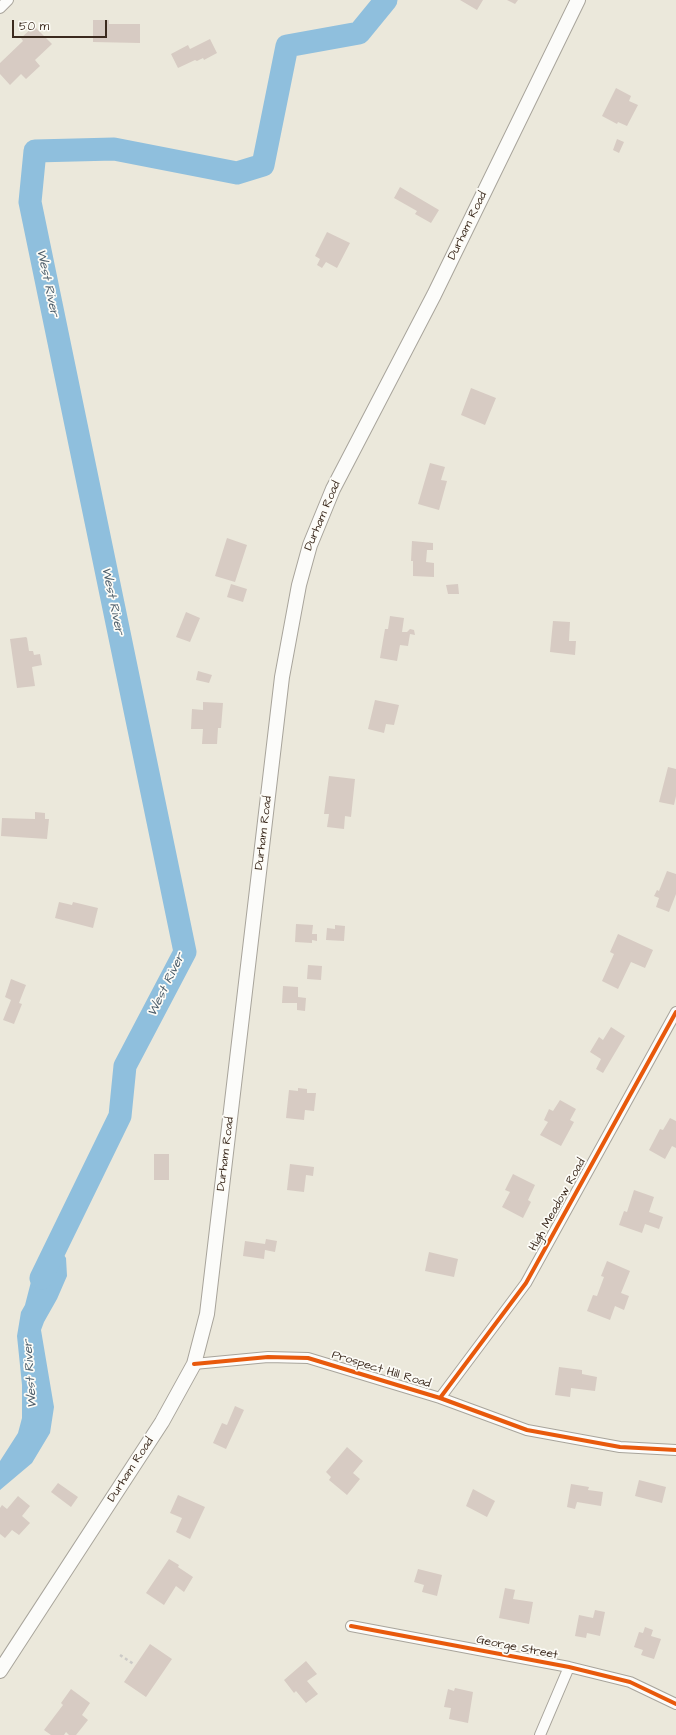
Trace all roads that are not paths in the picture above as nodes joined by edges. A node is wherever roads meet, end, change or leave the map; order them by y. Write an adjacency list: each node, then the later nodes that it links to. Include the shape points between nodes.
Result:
1 (8, 0): 3 (street)
2 (578, 0): 5 (main road, Durham Road, via 434,295 333,490 310,545 299,585 282,677 207,1314)
3 (0, 8)
4 (676, 1012): 6 (street, High Meadow Road, via 526,1283)
5 (194, 1364): 6 (street, Prospect Hill Road, via 268,1357 308,1358); 10 (main road, Durham Road, via 162,1422)
6 (440, 1398): 7 (street, Prospect Hill Road, via 527,1430 620,1447)
7 (676, 1450)
8 (351, 1626): 9 (street, George Street)
9 (569, 1667): 11 (street, George Street, via 630,1682); 12 (street)
10 (0, 1671)
11 (676, 1704)
12 (540, 1735)

